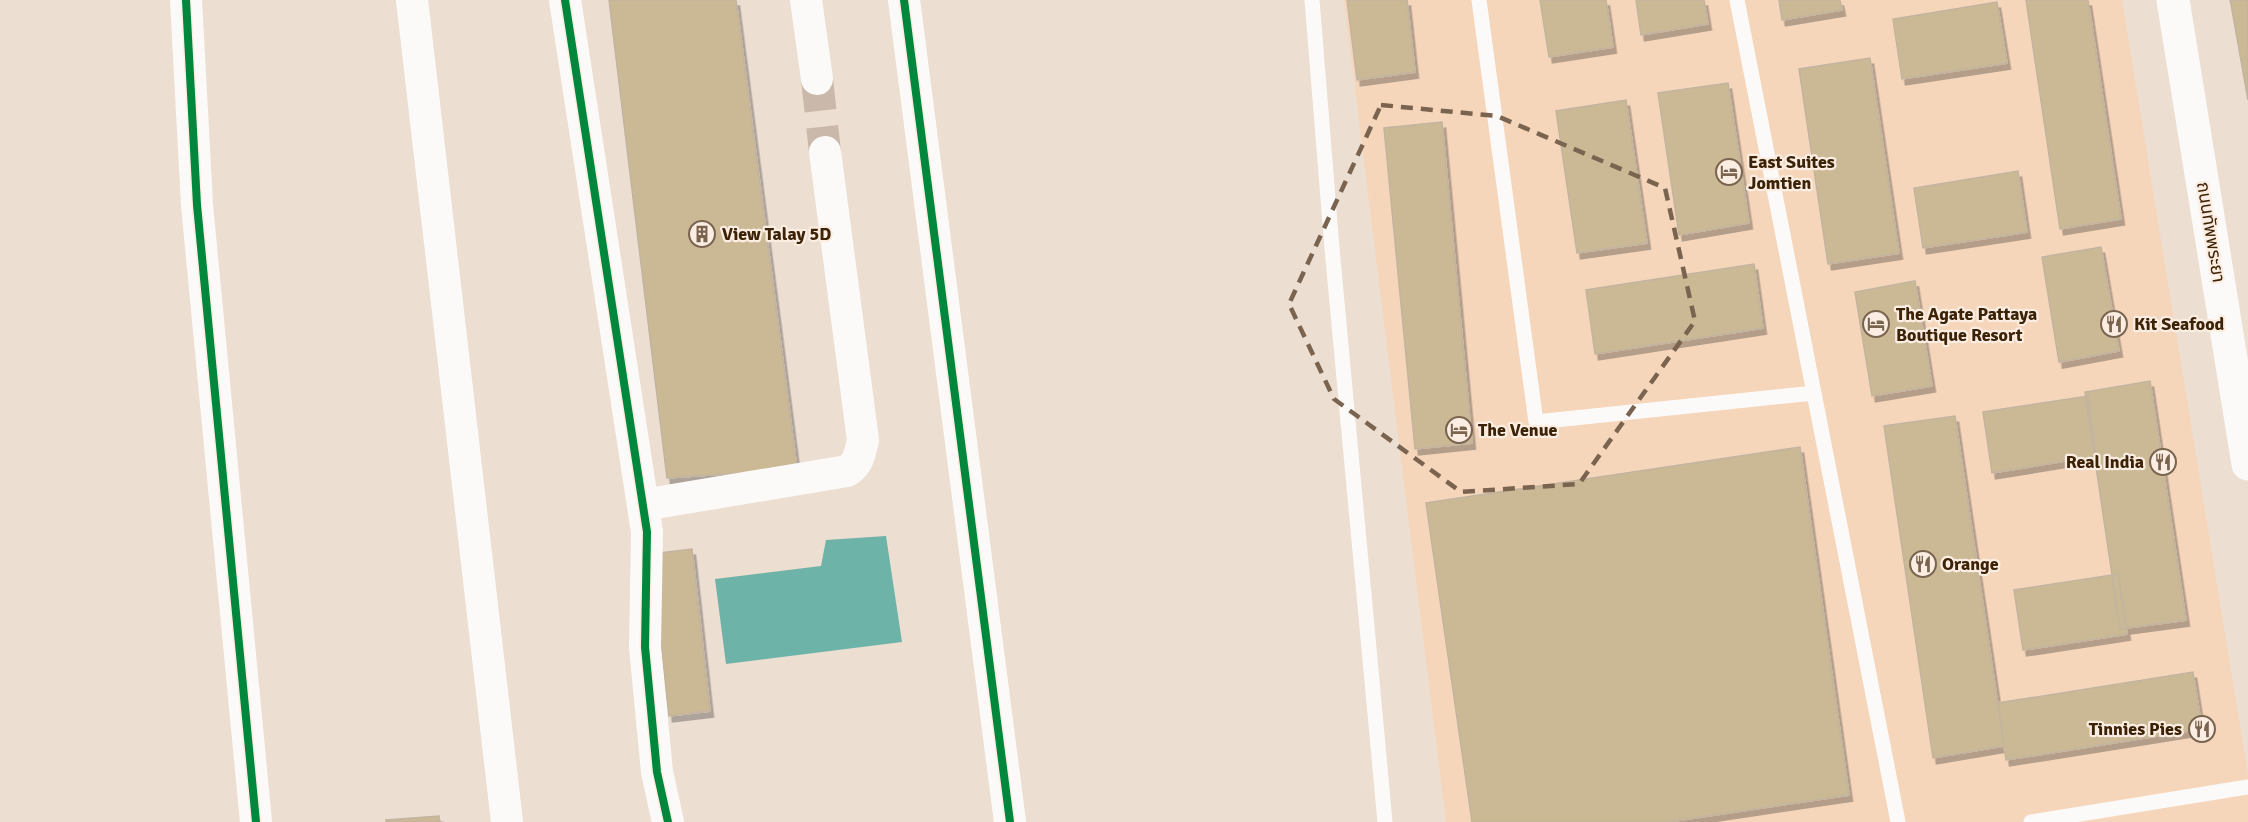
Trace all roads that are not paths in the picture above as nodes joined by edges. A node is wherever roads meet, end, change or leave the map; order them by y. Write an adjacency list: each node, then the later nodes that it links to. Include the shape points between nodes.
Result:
1 (186, 0): 16 (street, via 197,205)
2 (412, 0): 17 (street)
3 (565, 0): 14 (street)
4 (806, 0): 10 (street)
5 (904, 0): 19 (street)
6 (1312, 0): 20 (lane)
7 (1479, 0): 12 (lane, via 1536,422)
8 (1737, 0): 12 (lane)
9 (2173, 0): 13 (street, ถนนทัพพระยา)
10 (817, 79)
11 (825, 152): 14 (street, via 863,440 859,458 847,471)
12 (1814, 393): 21 (lane)
13 (2248, 464)
14 (643, 505): 18 (street, via 647,532 645,647 657,772)
15 (2248, 787): 22 (lane)
16 (256, 822)
17 (507, 822)
18 (668, 822)
19 (1010, 822)
20 (1385, 822)
21 (1898, 822)
22 (2031, 822)

